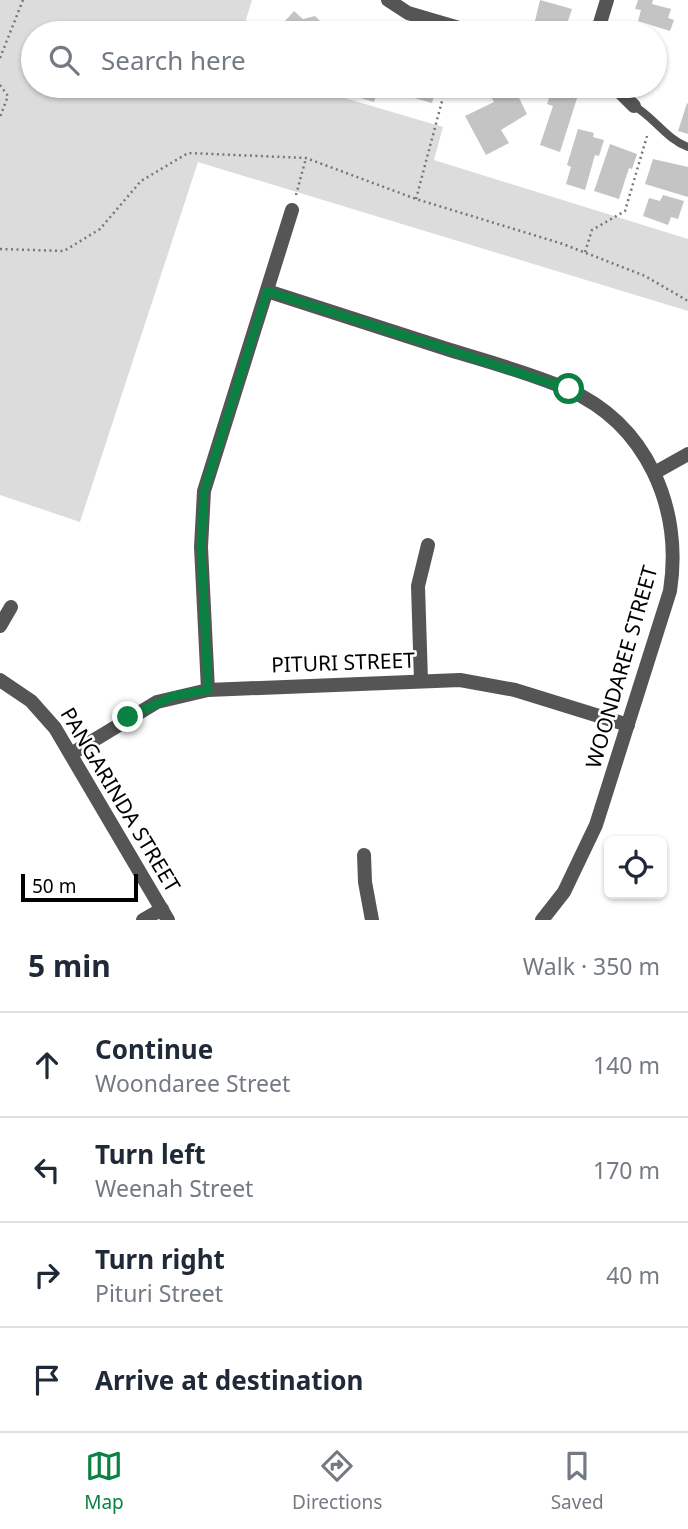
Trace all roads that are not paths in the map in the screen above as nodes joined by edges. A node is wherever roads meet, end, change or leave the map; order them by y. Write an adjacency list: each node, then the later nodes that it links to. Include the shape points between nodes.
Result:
1 (388, 0): 3 (street, via 408,13)
2 (607, 0): 4 (street)
3 (435, 21)
4 (601, 21)
5 (626, 98): 6 (street)
6 (634, 106): 7 (lane, via 649,114 676,143)
7 (688, 147)
8 (292, 210): 9 (street)
9 (267, 291): 11 (street, WOONDAREE STREET, via 569,389 617,422); 17 (street, via 204,491 201,547)
10 (688, 454): 11 (street)
11 (656, 472): 18 (street, WOONDAREE STREET, via 673,532 675,561)
12 (428, 545): 16 (street, via 418,586)
13 (11, 607): 14 (street)
14 (0, 626)
15 (0, 680): 19 (street, PANGARINDA STREET, via 45,714)
16 (421, 681): 17 (street, PITURI STREET); 18 (street, PITURI STREET, via 482,682)
17 (208, 690): 19 (street, PITURI STREET, via 158,702)
18 (628, 725): 24 (street, WOONDAREE STREET, via 584,855)
19 (71, 754): 21 (street, PANGARINDA STREET)
20 (364, 855): 23 (street)
21 (165, 915): 22 (street)
22 (143, 920)
23 (372, 920)
24 (542, 920)

